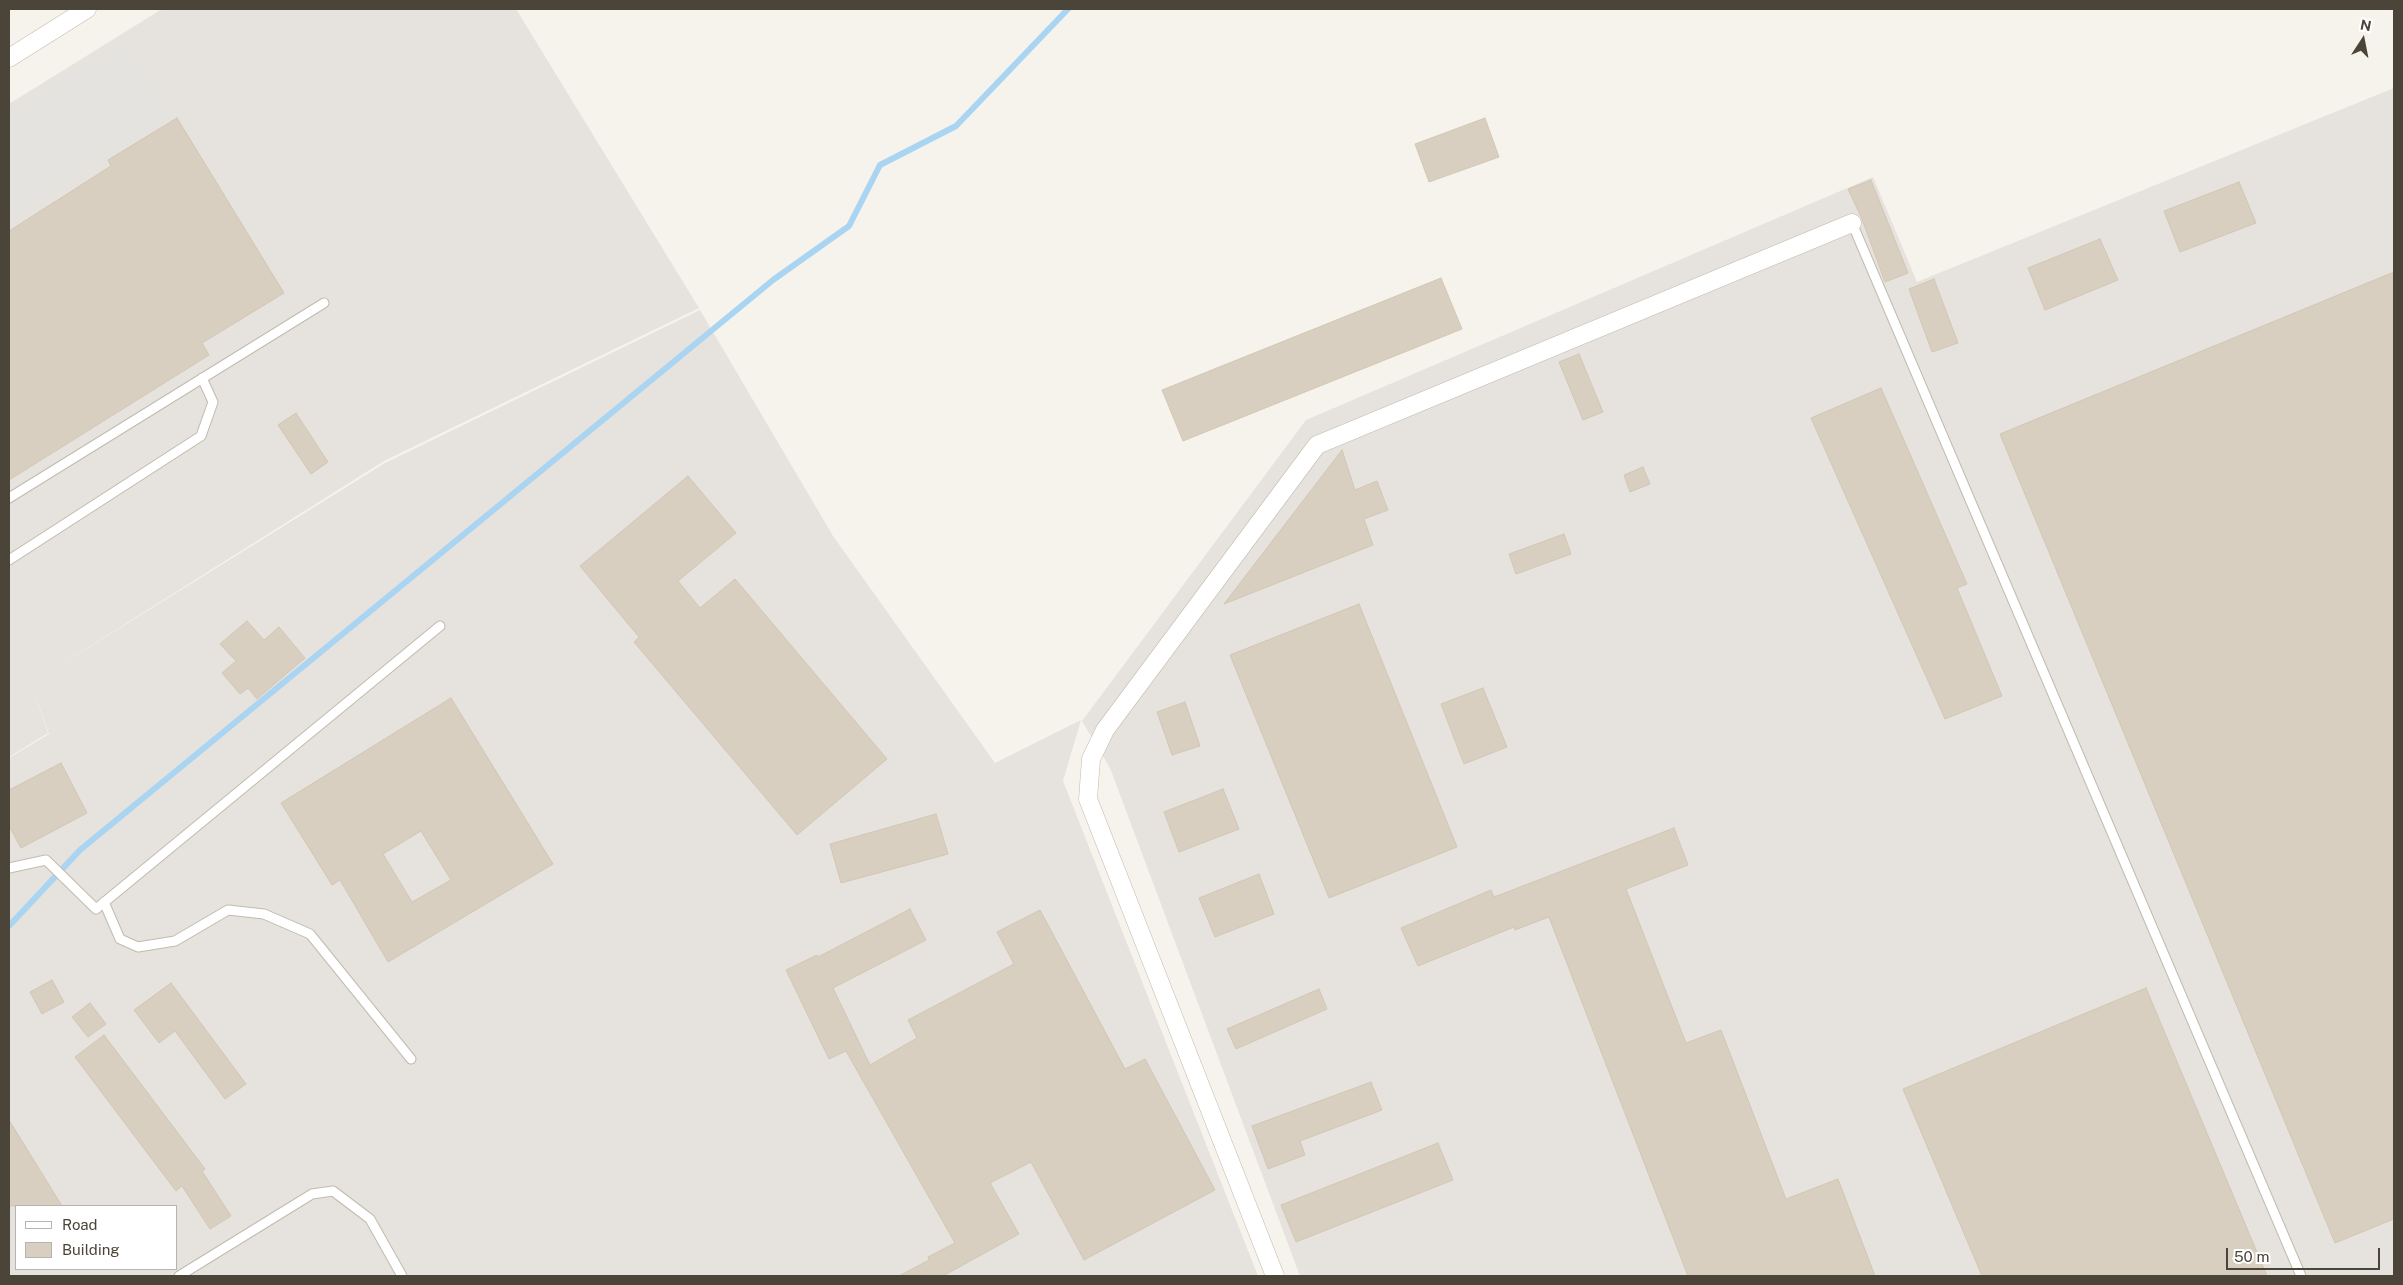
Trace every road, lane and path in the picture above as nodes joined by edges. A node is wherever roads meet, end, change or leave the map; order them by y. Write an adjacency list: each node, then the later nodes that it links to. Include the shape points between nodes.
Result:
1 (87, 9): 2 (street)
2 (9, 58)
3 (1852, 223): 14 (street, via 1317,445 1104,730 1091,759 1088,799); 15 (lane)
4 (324, 303): 5 (lane)
5 (202, 378): 6 (lane); 7 (lane, via 213,402 200,436)
6 (9, 498)
7 (9, 560)
8 (440, 626): 10 (lane)
9 (9, 868): 10 (lane, via 46,860 96,908)
10 (104, 902): 11 (lane, via 120,939 138,947 175,941 228,910 264,914 310,934)
11 (410, 1059)
12 (180, 1276): 13 (lane, via 312,1194 332,1191 370,1219)
13 (402, 1276)
14 (1275, 1276)
15 (2300, 1276)

